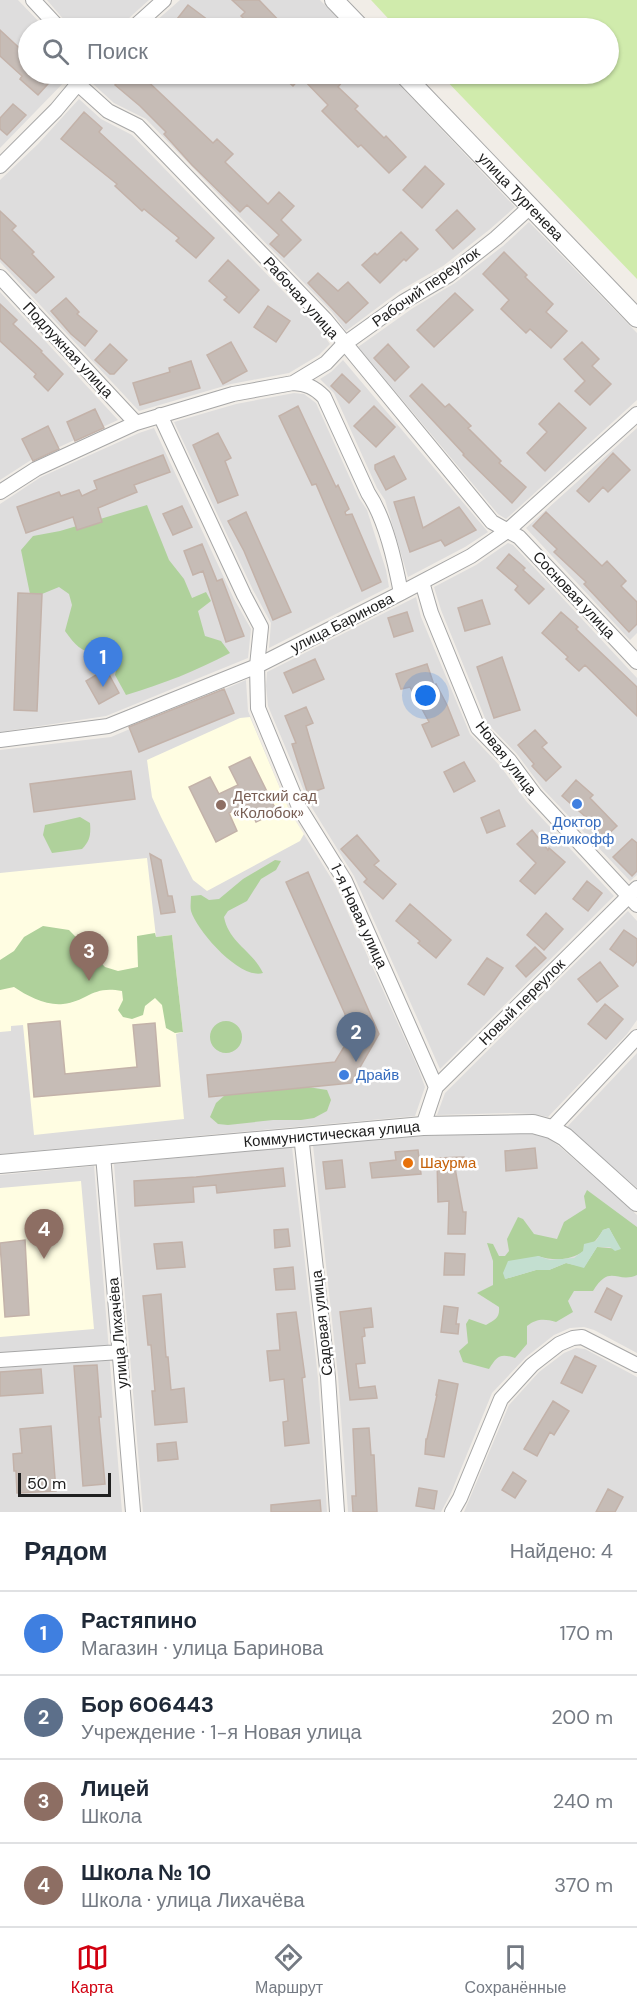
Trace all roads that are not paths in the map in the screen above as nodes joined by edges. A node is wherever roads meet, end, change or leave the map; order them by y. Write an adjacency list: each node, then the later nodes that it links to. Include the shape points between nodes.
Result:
1 (33, 0): 4 (street)
2 (164, 0): 5 (street)
3 (334, 0): 6 (street)
4 (50, 18)
5 (144, 18)
6 (351, 18)
7 (78, 84): 10 (street)
8 (86, 84): 14 (street, Рабочая улица, via 108,111 138,126)
9 (413, 84): 11 (street, улица Тургенева)
10 (0, 166)
11 (530, 207): 13 (street, улица Тургенева); 14 (street, Рабочий переулок, via 449,275)
12 (0, 277): 18 (street, Подлужная улица)
13 (637, 318)
14 (346, 343): 15 (street, Рабочий переулок, via 326,363); 20 (street, Рабочая улица, via 492,522)
15 (293, 383): 17 (street, via 233,394); 22 (street, via 307,384 324,397 376,505)
16 (637, 414): 20 (street, улица Баринова)
17 (160, 415): 18 (street); 24 (street, 1-я Новая улица, via 261,627)
18 (136, 423): 19 (street, via 36,468)
19 (0, 492)
20 (507, 531): 21 (street, улица Баринова); 23 (street, Сосновая улица, via 519,537)
21 (422, 582): 22 (street, улица Баринова); 26 (street, Новая улица, via 478,728 535,795)
22 (401, 593): 24 (street, улица Баринова)
23 (634, 654)
24 (257, 666): 25 (street, улица Баринова, via 108,726); 28 (street, 1-я Новая улица, via 258,708 299,807 345,881)
25 (0, 740)
26 (634, 897): 28 (street, Новый переулок)
27 (637, 1037): 30 (street)
28 (436, 1087): 29 (street, Новый переулок)
29 (423, 1126): 30 (street, Коммунистическая улица, via 511,1123); 31 (street, Коммунистическая улица)
30 (551, 1129): 34 (street, Коммунистическая улица)
31 (301, 1135): 32 (street, Коммунистическая улица); 39 (street, Садовая улица, via 328,1377)
32 (103, 1155): 33 (street, Коммунистическая улица); 35 (street, улица Лихачёва)
33 (0, 1164)
34 (637, 1202)
35 (120, 1352): 36 (street); 38 (street, улица Лихачёва)
36 (0, 1360)
37 (637, 1365): 40 (street, via 582,1337 559,1344 532,1365 501,1399)
38 (133, 1512)
39 (337, 1512)
40 (452, 1512)

